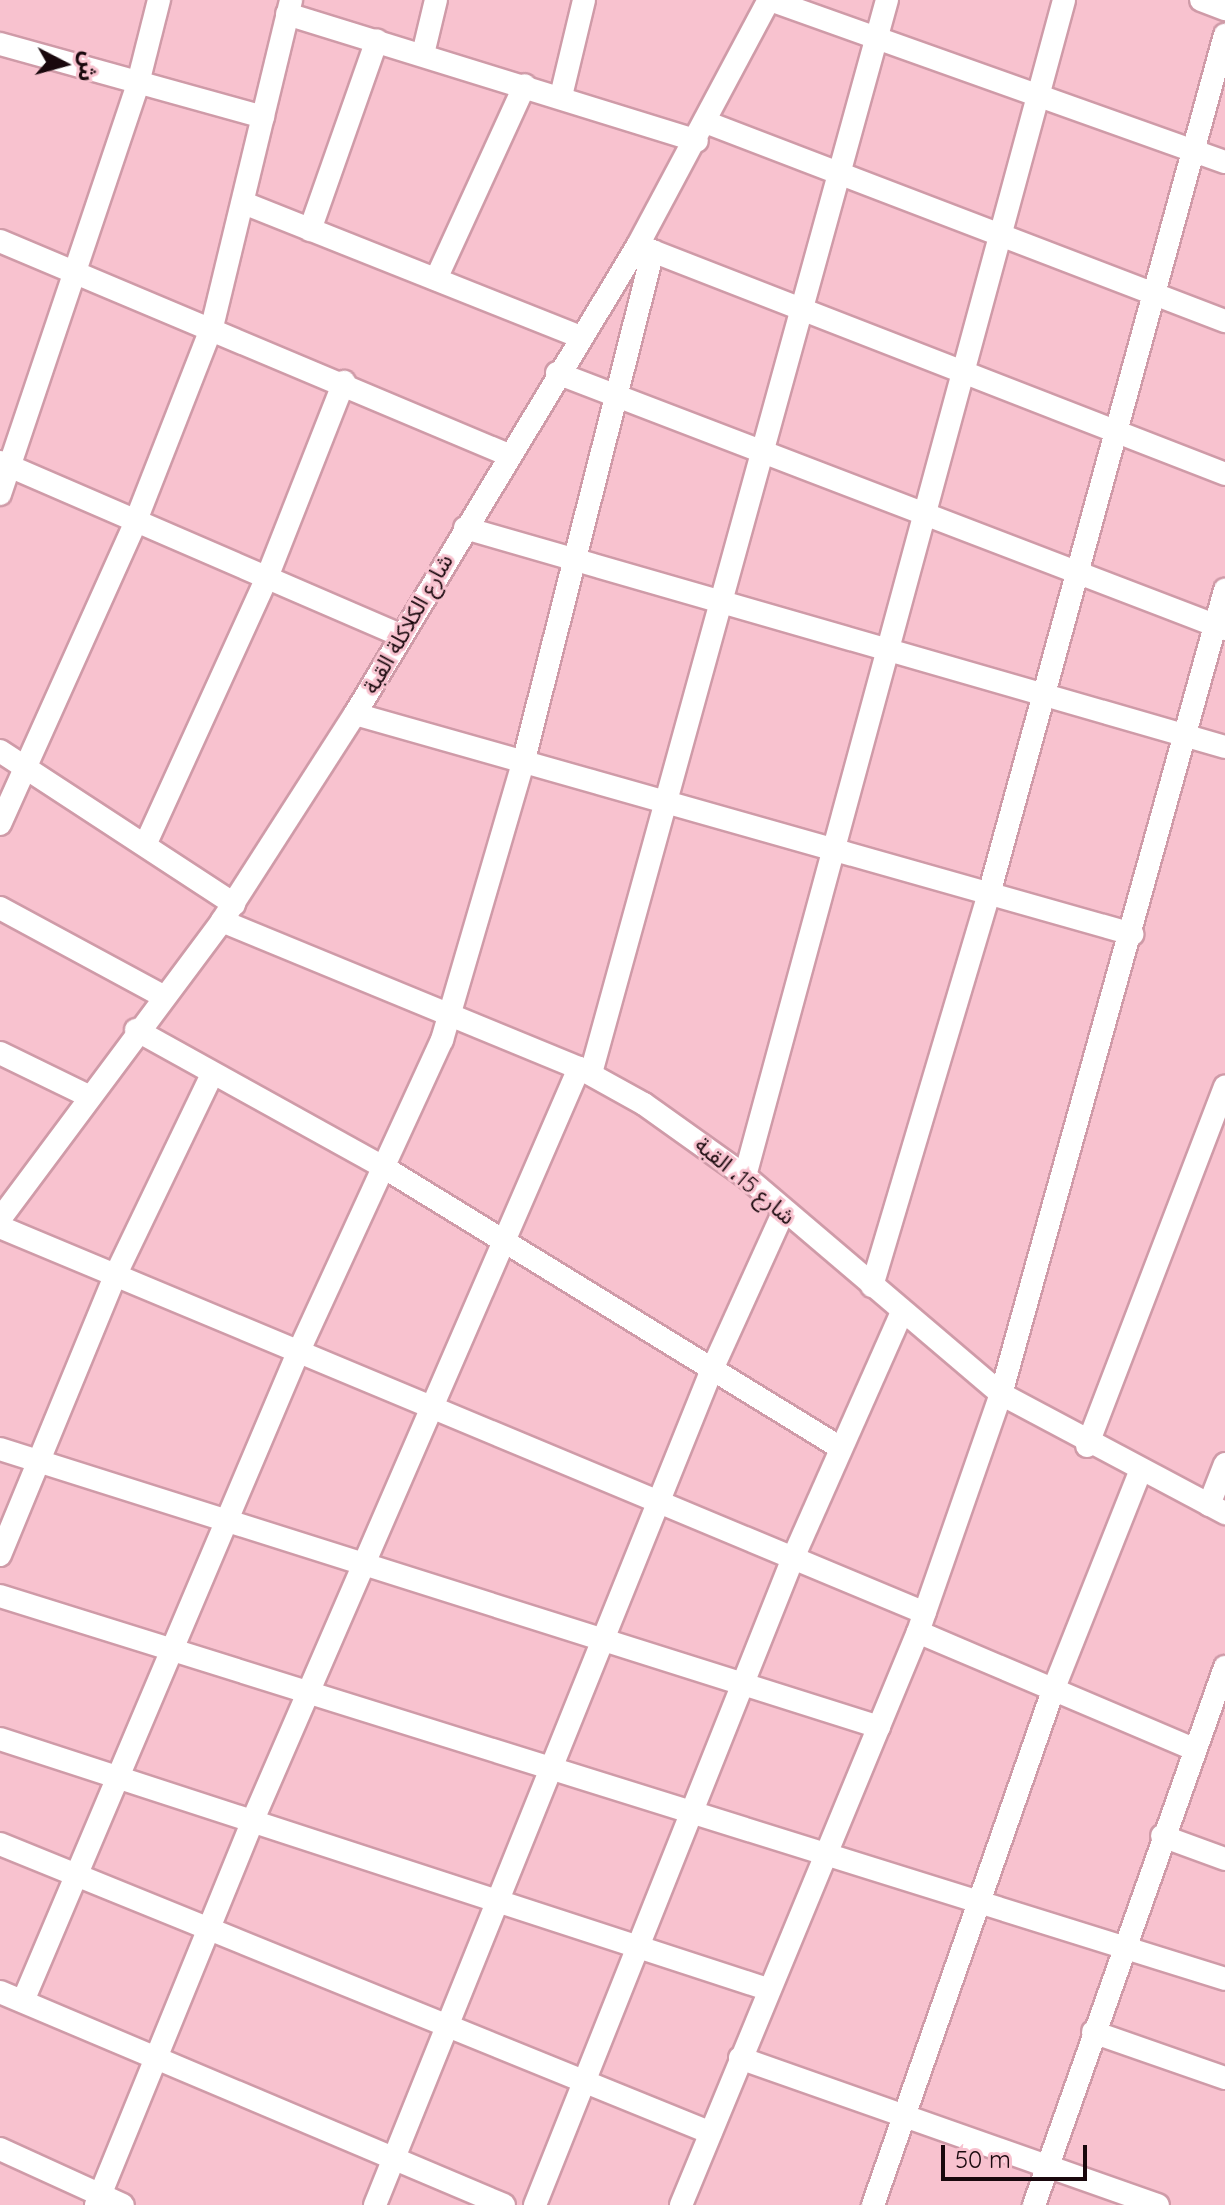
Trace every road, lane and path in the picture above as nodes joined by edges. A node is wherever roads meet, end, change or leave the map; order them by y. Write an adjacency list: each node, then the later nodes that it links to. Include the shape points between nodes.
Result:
1 (159, 0): 15 (street)
2 (436, 0): 14 (street)
3 (584, 0): 18 (street)
4 (770, 0): 11 (street); 20 (street, شارع الكلاكلة القبة)
5 (887, 0): 11 (street)
6 (1064, 0): 17 (street)
7 (1201, 0): 9 (street)
8 (289, 7): 12 (street); 19 (street)
9 (1225, 9)
10 (1225, 35): 21 (street)
11 (877, 37): 17 (street); 23 (street)
12 (377, 40): 14 (street); 25 (street)
13 (0, 44): 15 (street)
14 (423, 54): 16 (street)
15 (138, 83): 19 (street); 29 (street)
16 (525, 85): 18 (street); 30 (street)
17 (1036, 95): 21 (street); 26 (street)
18 (561, 96): 20 (street)
19 (263, 117): 24 (street)
20 (703, 132): 23 (street); 28 (street, شارع الكلاكلة القبة)
21 (1193, 152): 22 (street); 31 (street)
22 (1225, 162)
23 (836, 170): 26 (street); 32 (street)
24 (244, 203): 25 (street); 34 (street)
25 (310, 230): 30 (street)
26 (1000, 231): 31 (street); 36 (street)
27 (0, 241): 29 (street)
28 (645, 248): 32 (street); 35 (street, شارع الكلاكلة القبة); 39 (street)
29 (78, 270): 34 (street); 43 (street)
30 (436, 279): 35 (street)
31 (1154, 295): 33 (street); 40 (street)
32 (800, 307): 36 (street); 41 (street)
33 (1225, 321)
34 (212, 327): 38 (street); 47 (street)
35 (580, 337): 37 (street, شارع الكلاكلة القبة)
36 (961, 369): 40 (street); 46 (street)
37 (557, 373): 39 (street); 42 (street, شارع الكلاكلة القبة)
38 (344, 382): 42 (street); 51 (street)
39 (617, 395): 41 (street); 49 (street)
40 (1118, 430): 44 (street); 50 (street)
41 (761, 451): 46 (street); 53 (street)
42 (506, 454): 48 (street, شارع الكلاكلة القبة)
43 (5, 465): 45 (street); 47 (street)
44 (1225, 474)
45 (0, 494)
46 (928, 514): 50 (street); 56 (street)
47 (135, 523): 51 (street); 63 (street)
48 (465, 528): 49 (street); 55 (street, شارع الكلاكلة القبة)
49 (575, 557): 53 (street); 62 (street)
50 (1077, 572): 54 (street); 57 (street)
51 (266, 580): 55 (street); 66 (street)
52 (1225, 590): 54 (street)
53 (722, 599): 56 (street); 64 (street)
54 (1220, 627): 59 (street)
55 (402, 636): 58 (street, شارع الكلاكلة القبة)
56 (888, 653): 57 (street); 67 (street)
57 (1044, 694): 59 (street); 68 (street)
58 (355, 714): 62 (street); 70 (street, شارع الكلاكلة القبة)
59 (1187, 737): 60 (street); 71 (street)
60 (1225, 747)
61 (0, 751): 63 (street, شارع 15، القبة)
62 (524, 759): 64 (street); 73 (street)
63 (26, 766): 65 (street); 66 (street, شارع 15، القبة)
64 (665, 798): 67 (street); 76 (street)
65 (0, 824)
66 (146, 843): 70 (street, شارع 15، القبة)
67 (836, 846): 68 (street); 81 (street)
68 (989, 894): 71 (street); 86 (street)
69 (0, 908): 72 (street)
70 (228, 912): 72 (street, شارع الكلاكلة القبة); 73 (street, شارع 15، القبة)
71 (1132, 934): 90 (street)
72 (163, 996): 74 (street, شارع الكلاكلة القبة)
73 (452, 1013): 76 (street, شارع 15، القبة); 80 (street)
74 (136, 1030): 77 (street); 79 (street, شارع الكلاكلة القبة)
75 (0, 1053): 79 (street)
76 (585, 1070): 81 (street, شارع 15، القبة); 84 (street)
77 (211, 1076): 80 (street); 85 (street)
78 (1225, 1087): 92 (street)
79 (88, 1096): 83 (street, شارع الكلاكلة القبة)
80 (385, 1168): 84 (street); 88 (street)
81 (745, 1176): 82 (street, شارع 15، القبة)
82 (783, 1213): 86 (street, شارع 15، القبة); 89 (street)
83 (2, 1214): 85 (street)
84 (502, 1243): 89 (street); 91 (street)
85 (114, 1278): 88 (street); 95 (street)
86 (872, 1286): 87 (street, شارع 15، القبة)
87 (902, 1312): 90 (street, شارع 15، القبة); 93 (street)
88 (297, 1355): 91 (street); 100 (street)
89 (710, 1374): 93 (street); 98 (street)
90 (1001, 1394): 92 (street, شارع 15، القبة); 105 (street)
91 (429, 1411): 98 (street); 103 (street)
92 (1087, 1446): 97 (street, شارع 15، القبة)
93 (839, 1447): 102 (street)
94 (0, 1449): 95 (street)
95 (39, 1461): 100 (street); 101 (street)
96 (1225, 1464): 99 (street)
97 (1140, 1472): 99 (street, شارع 15، القبة); 110 (street)
98 (662, 1501): 102 (street); 106 (street)
99 (1217, 1509)
100 (228, 1524): 103 (street); 107 (street)
101 (0, 1555)
102 (793, 1558): 105 (street); 109 (street)
103 (364, 1565): 106 (street); 111 (street)
104 (0, 1596): 107 (street)
105 (922, 1622): 110 (street); 112 (street)
106 (607, 1637): 109 (street); 115 (street)
107 (174, 1649): 111 (street); 116 (street)
108 (1223, 1680): 114 (street)
109 (745, 1681): 112 (street); 117 (street)
110 (1054, 1688): 114 (street); 125 (street)
111 (309, 1695): 115 (street); 118 (street)
112 (879, 1727): 121 (street)
113 (0, 1739): 116 (street)
114 (1193, 1749): 119 (street)
115 (550, 1770): 117 (street); 124 (street)
116 (117, 1777): 118 (street); 123 (street)
117 (692, 1815): 121 (street); 128 (street)
118 (252, 1822): 124 (street); 126 (street)
119 (1162, 1836): 122 (street); 127 (street)
120 (0, 1844): 123 (street)
121 (824, 1855): 125 (street); 130 (street)
122 (1225, 1859)
123 (73, 1874): 126 (street); 132 (street)
124 (496, 1901): 128 (street); 133 (street)
125 (978, 1904): 127 (street); 139 (street)
126 (208, 1929): 133 (street); 135 (street)
127 (1121, 1946): 129 (street); 134 (street)
128 (640, 1947): 130 (street); 138 (street)
129 (1225, 1979)
130 (767, 1989): 136 (street)
131 (0, 1992): 132 (street)
132 (23, 2001): 135 (street)
133 (447, 2029): 138 (street); 142 (street)
134 (1093, 2032): 137 (street); 143 (street)
135 (157, 2057): 142 (street); 144 (street)
136 (740, 2058): 139 (street); 140 (street)
137 (1225, 2078)
138 (584, 2081): 140 (street); 148 (street)
139 (904, 2115): 143 (street); 150 (street)
140 (711, 2133): 149 (street)
141 (0, 2149): 144 (street)
142 (394, 2158): 146 (street); 147 (street)
143 (1047, 2166): 151 (street); 152 (street)
144 (98, 2200): 145 (street)
145 (123, 2205)
146 (375, 2205)
147 (504, 2205)
148 (535, 2205)
149 (681, 2205)
150 (873, 2205)
151 (1034, 2205)
152 (1158, 2205)

